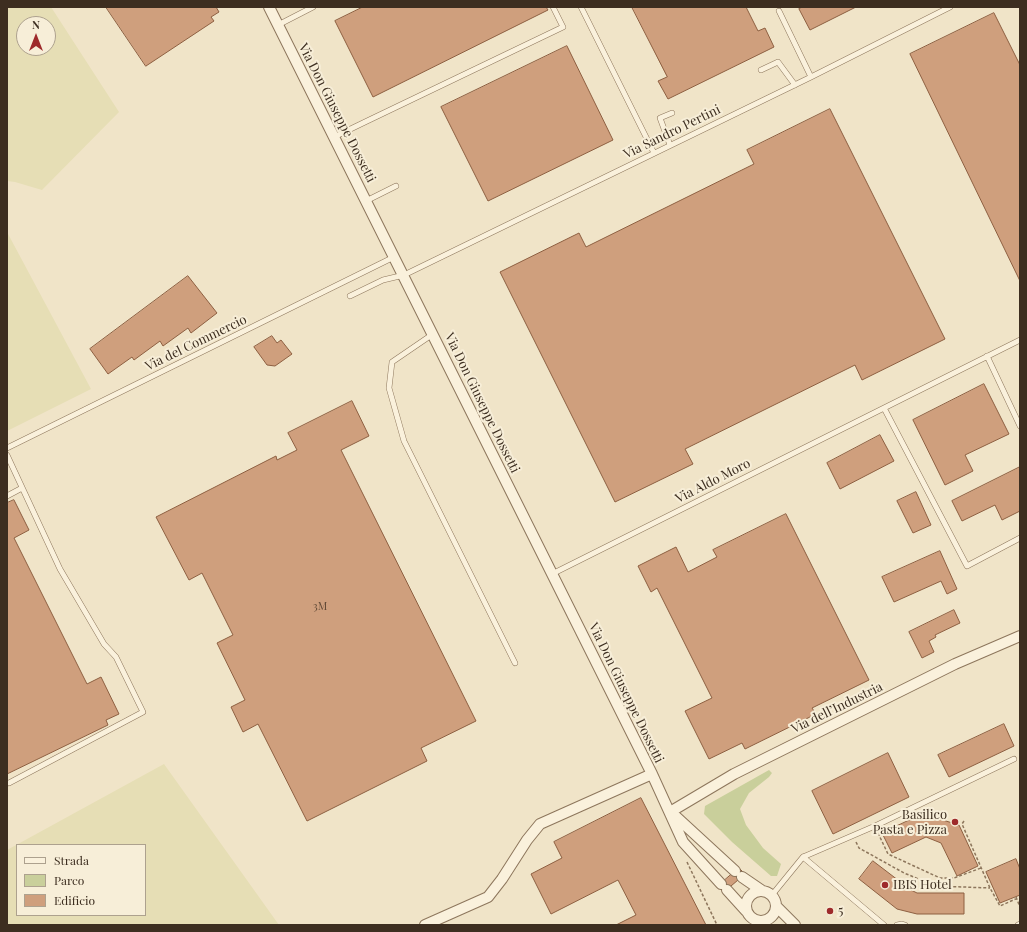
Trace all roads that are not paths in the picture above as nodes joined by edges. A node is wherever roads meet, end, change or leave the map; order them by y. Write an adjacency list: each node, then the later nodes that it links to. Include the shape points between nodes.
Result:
1 (268, 7): 7 (street, Via Don Giuseppe Dossetti)
2 (313, 7): 7 (lane)
3 (553, 7): 12 (lane, via 564,27)
4 (581, 7): 14 (lane)
5 (950, 7): 9 (lane, Via Sandro Pertini)
6 (779, 11): 9 (lane)
7 (278, 25): 12 (street, Via Don Giuseppe Dossetti)
8 (762, 70): 10 (lane, via 778,62)
9 (811, 77): 10 (lane, Via Sandro Pertini)
10 (795, 85): 13 (lane, Via Sandro Pertini)
11 (672, 112): 13 (lane, via 660,118)
12 (334, 138): 16 (street, Via Don Giuseppe Dossetti)
13 (670, 145): 14 (lane, Via Sandro Pertini)
14 (654, 153): 18 (lane, Via Sandro Pertini)
15 (396, 186): 16 (lane)
16 (366, 201): 17 (street, Via Don Giuseppe Dossetti)
17 (394, 257): 18 (street, Via Don Giuseppe Dossetti); 25 (lane, Via del Commercio)
18 (404, 275): 19 (lane, Via Sandro Pertini, via 383,280); 20 (street, Via Don Giuseppe Dossetti)
19 (350, 296)
20 (433, 334): 30 (street, Via Don Giuseppe Dossetti); 32 (lane, via 392,362 390,388 404,441)
21 (1020, 340): 22 (lane, Via Aldo Moro)
22 (987, 356): 23 (lane, Via Aldo Moro); 24 (lane)
23 (884, 408): 29 (lane, via 967,566); 30 (lane, Via Aldo Moro)
24 (1020, 426)
25 (7, 448)
26 (7, 455): 27 (lane)
27 (22, 488): 28 (lane); 35 (lane, via 60,569 104,644 116,657 143,712)
28 (7, 496)
29 (1020, 538)
30 (552, 574): 34 (street, Via Don Giuseppe Dossetti)
31 (1020, 636): 36 (street, Via dell’Industria, via 955,664 734,774)
32 (515, 663)
33 (1014, 759): 37 (lane, via 852,837)
34 (652, 774): 36 (street, Via Don Giuseppe Dossetti); 43 (street, via 540,824 488,897)
35 (9, 783)
36 (670, 812): 38 (street, Via Don Giuseppe Dossetti, via 739,874); 41 (street, Via Don Giuseppe Dossetti, via 683,842)
37 (803, 857): 39 (lane); 45 (lane)
38 (761, 890): 39 (street, Via Don Giuseppe Dossetti); 41 (street, via 748,897 745,906)
39 (772, 895): 40 (street)
40 (776, 906): 42 (street, Via Don Giuseppe Dossetti, via 770,918); 44 (street)
41 (748, 918): 42 (street, Via Don Giuseppe Dossetti)
42 (763, 923)
43 (425, 925)
44 (794, 925)
45 (884, 925)
46 (897, 925): 47 (lane)
47 (906, 925)

